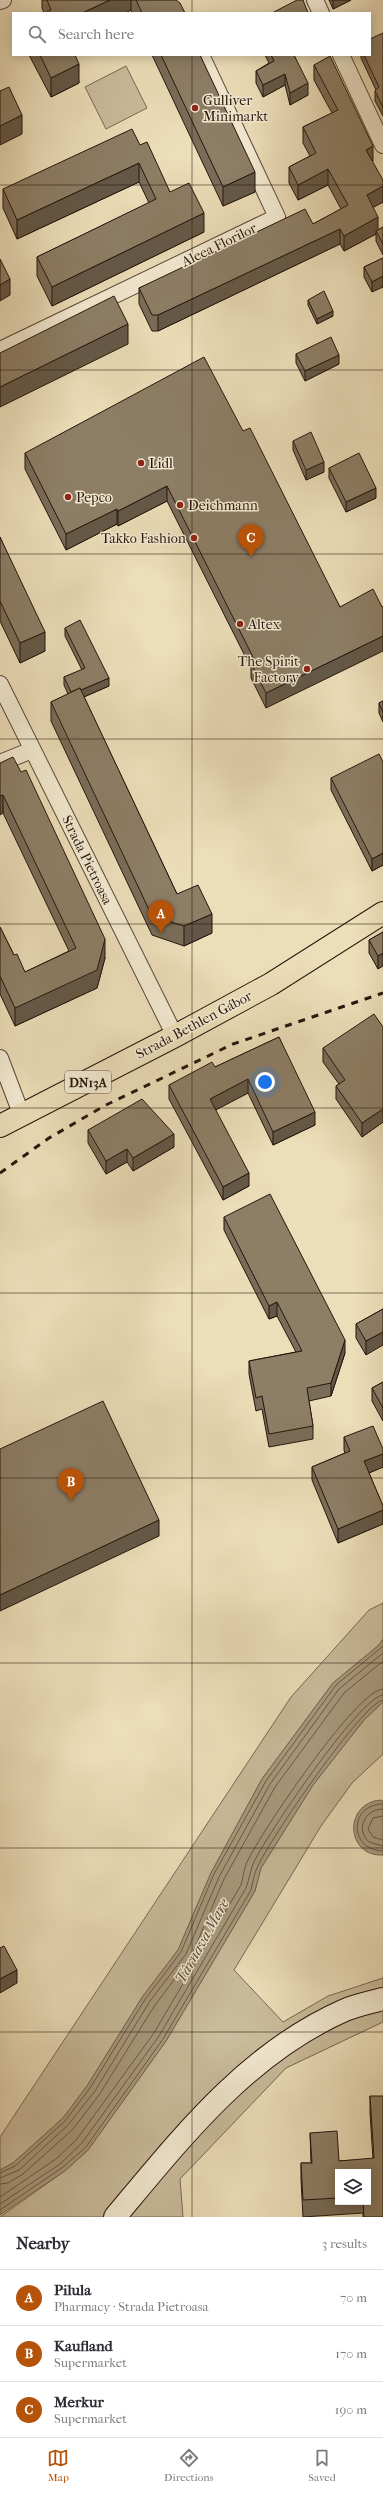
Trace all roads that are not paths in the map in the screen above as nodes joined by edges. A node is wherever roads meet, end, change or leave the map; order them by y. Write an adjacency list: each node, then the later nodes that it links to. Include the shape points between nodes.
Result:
1 (3, 0): 3 (street)
2 (315, 0): 4 (street)
3 (0, 2)
4 (321, 12)
5 (201, 56): 8 (street, Aleea Florilor, via 277,217)
6 (341, 56): 7 (street)
7 (383, 145)
8 (0, 350)
9 (0, 684): 10 (street, Strada Pietroasa)
10 (32, 750): 11 (street); 13 (street, Strada Pietroasa)
11 (0, 763)
12 (383, 913): 13 (main road, Strada Bethlen Gábor / DN13A, via 271,984)
13 (175, 1036): 15 (main road, Strada Bethlen Gábor / DN13A)
14 (0, 1058): 15 (street)
15 (22, 1116): 16 (main road, Strada Bethlen Gábor / DN13A)
16 (0, 1126)
17 (383, 1999): 18 (main road, via 347,2009 313,2025 251,2068 191,2126)
18 (115, 2217)

